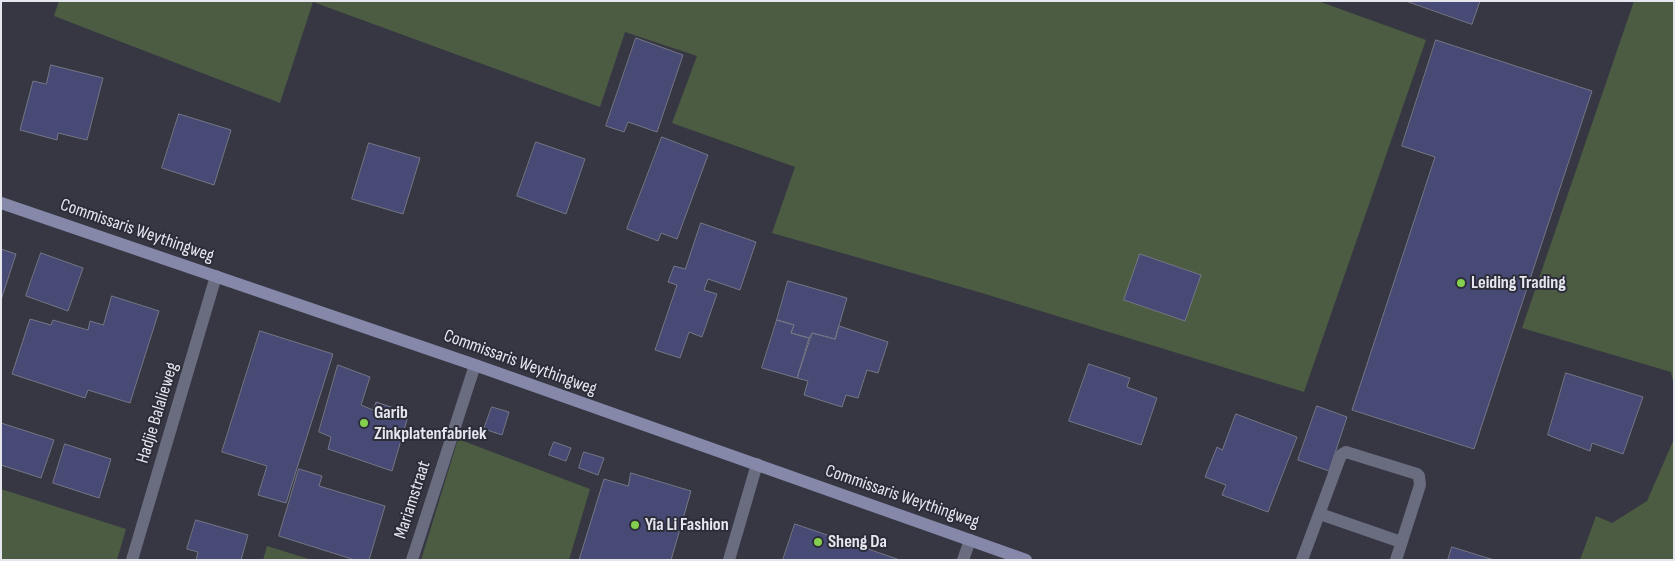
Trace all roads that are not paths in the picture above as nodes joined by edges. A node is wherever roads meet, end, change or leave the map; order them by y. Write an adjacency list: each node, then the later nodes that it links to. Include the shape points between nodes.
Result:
1 (1, 203): 2 (main road, Commissaris Weythingweg)
2 (216, 276): 3 (main road, Commissaris Weythingweg); 8 (street, Hadjie Balalieweg)
3 (475, 365): 4 (main road, Commissaris Weythingweg); 9 (street, Mariamstraat)
4 (757, 464): 6 (main road, Commissaris Weythingweg); 10 (street)
5 (1320, 514): 7 (street); 7 (street, via 1344,452 1417,474 1420,485); 13 (street)
6 (970, 540): 11 (street); 12 (main road, Commissaris Weythingweg)
7 (1401, 542): 14 (street)
8 (132, 560)
9 (412, 560)
10 (729, 560)
11 (963, 560)
12 (1026, 560)
13 (1302, 560)
14 (1396, 560)

